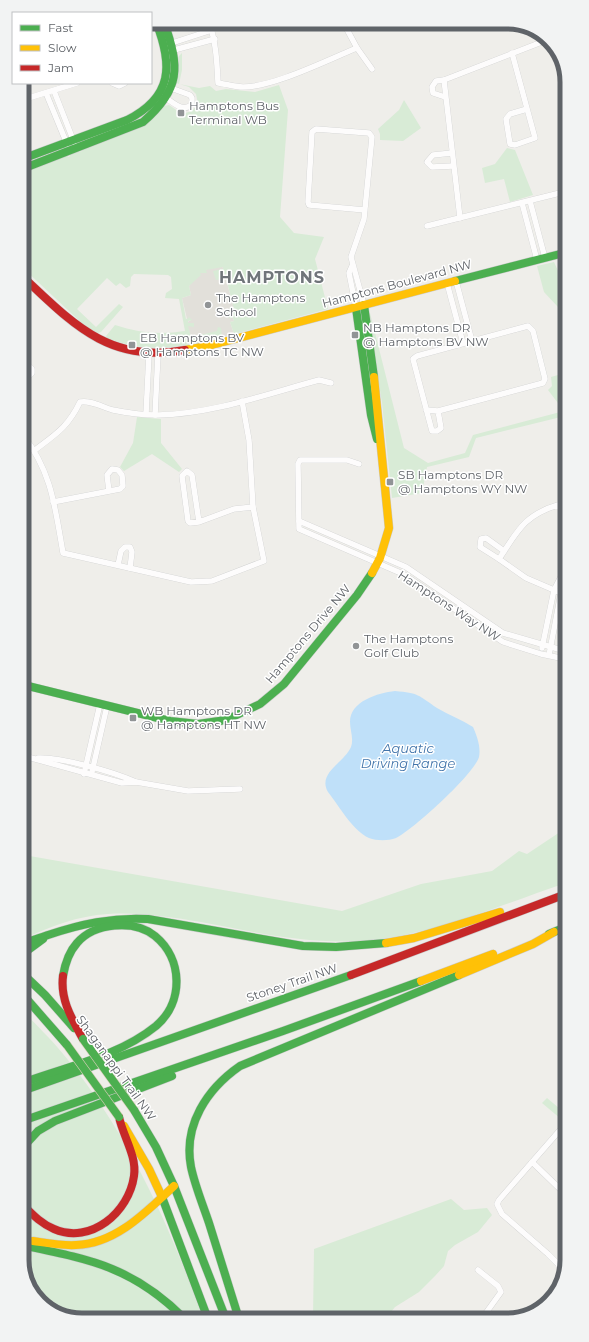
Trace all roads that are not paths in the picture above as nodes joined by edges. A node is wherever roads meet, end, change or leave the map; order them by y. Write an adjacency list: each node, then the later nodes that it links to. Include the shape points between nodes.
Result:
1 (159, 29): 9 (main road)
2 (167, 29): 7 (main road)
3 (347, 29): 8 (street)
4 (212, 30): 5 (street); 7 (street)
5 (215, 39): 7 (street); 8 (street, via 218,83 242,87 275,81)
6 (541, 42): 10 (street)
7 (173, 46): 9 (street); 14 (main road, via 176,69)
8 (357, 48): 11 (street)
9 (166, 49): 14 (main road)
10 (512, 53): 12 (street); 20 (street)
11 (372, 69)
12 (444, 80): 18 (street); 18 (street, via 436,81 432,87 433,93)
13 (74, 84): 15 (street)
14 (168, 86): 17 (main road); 17 (street, via 191,96 192,104 182,108)
15 (54, 91): 16 (street); 21 (street)
16 (46, 93): 19 (street); 21 (street)
17 (163, 96): 21 (main road, via 153,114 143,122)
18 (445, 97): 22 (street)
19 (29, 98)
20 (527, 109): 20 (street, via 510,114 506,119 510,144 515,145 535,138)
21 (71, 145): 23 (main road); 24 (main road)
22 (452, 153): 25 (street); 25 (street, via 433,155 426,162 432,168)
23 (29, 157)
24 (29, 165)
25 (453, 166): 30 (street)
26 (560, 193): 27 (street)
27 (530, 201): 28 (street); 33 (street)
28 (522, 203): 30 (street); 33 (street)
29 (365, 210): 29 (street, via 371,136 369,133 316,129 312,132 309,205); 37 (street, via 352,249 352,266 349,273)
30 (460, 218): 31 (street)
31 (427, 226)
32 (560, 254): 33 (main road, Hamptons Boulevard NW)
33 (541, 259): 34 (main road, Hamptons Boulevard NW)
34 (456, 281): 36 (main road, Hamptons Boulevard NW); 38 (street)
35 (29, 283): 40 (main road, Hamptons Boulevard NW, via 88,335 114,347)
36 (447, 283): 37 (main road, Hamptons Boulevard NW); 39 (street)
37 (360, 306): 41 (main road, Hamptons Boulevard NW, via 208,346); 62 (main road, Hamptons Drive NW, via 371,415 381,456 388,528)
38 (472, 341): 39 (street); 47 (street, via 528,326 533,332 545,379 543,384)
39 (463, 343): 46 (street, via 413,359)
40 (149, 354): 41 (main road, Hamptons Boulevard NW); 48 (street)
41 (158, 354): 49 (street)
42 (29, 366): 43 (street, via 32,373)
43 (29, 376)
44 (331, 383): 45 (street, via 319,380)
45 (242, 401): 49 (street, via 180,414); 55 (street, via 249,440)
46 (426, 410): 47 (street); 47 (street, via 431,430 436,431 441,428)
47 (438, 411)
48 (146, 414): 49 (street); 51 (street, via 113,410 86,401 80,402 65,427)
49 (155, 415)
50 (29, 442): 51 (street)
51 (35, 450): 54 (street, via 47,473)
52 (359, 464): 57 (street, via 347,460 300,460)
53 (109, 491): 54 (street)
54 (53, 502): 64 (street, via 63,553)
55 (253, 507): 58 (street, via 234,509); 65 (street, via 264,561 212,581 190,582)
56 (560, 508): 61 (street, via 543,510 523,523)
57 (299, 521): 59 (street); 60 (street, via 300,529)
58 (199, 522): 58 (street, via 192,475 187,471 182,476 188,521)
59 (341, 538): 60 (street); 62 (street)
60 (338, 545): 62 (street)
61 (504, 551): 63 (street); 63 (street, via 486,538 481,539 480,546)
62 (381, 559): 70 (street, Hamptons Way NW, via 406,567); 71 (street, Hamptons Way NW); 79 (main road, Hamptons Drive NW, via 367,584 286,682 269,698 247,712 222,721 197,724 164,720)
63 (499, 559): 67 (street, via 526,578)
64 (118, 565): 65 (street); 65 (street, via 121,551 125,547 130,548)
65 (130, 568)
66 (560, 579): 67 (street)
67 (554, 590): 68 (street); 72 (street)
68 (560, 592)
69 (560, 603): 73 (street)
70 (465, 608): 71 (street); 72 (street, Hamptons Way NW, via 503,633)
71 (462, 613): 75 (street, Hamptons Way NW, via 504,642)
72 (543, 646): 73 (street, Hamptons Way NW); 75 (street)
73 (551, 647): 74 (street, Hamptons Way NW); 76 (street)
74 (560, 650)
75 (541, 654): 76 (street, Hamptons Way NW)
76 (549, 656): 77 (street, Hamptons Way NW)
77 (560, 658)
78 (29, 685): 79 (main road, Hamptons Drive NW)
79 (104, 705): 82 (street); 83 (street)
80 (29, 757): 81 (street)
81 (36, 758): 82 (street, via 51,758); 84 (street)
82 (86, 766): 83 (street); 84 (street)
83 (93, 768): 85 (street); 86 (street)
84 (84, 774): 85 (street)
85 (91, 776): 86 (street, via 122,784)
86 (136, 782): 87 (street, via 188,791)
87 (240, 789)
88 (560, 891): 92 (main road, via 435,933 396,942 356,947 303,946 148,919 128,918 99,919)
89 (560, 895): 100 (main road, Stoney Trail NW, via 358,973)
90 (560, 930): 91 (main road)
91 (554, 932): 97 (main road); 118 (main road, via 533,944 240,1066 211,1091 199,1109 191,1130 191,1167)
92 (48, 936): 93 (main road); 94 (main road)
93 (29, 942)
94 (29, 949)
95 (29, 980): 98 (main road, Shaganappi Trail NW)
96 (29, 1003): 101 (main road, Shaganappi Trail NW, bridge, via 67,1045)
97 (283, 1031): 102 (main road); 104 (main road, via 220,1059 55,1121 38,1131)
98 (83, 1039): 99 (main road, via 70,1014 62,988 64,970 71,951 84,936 103,927 132,925 150,932 170,953 177,971 178,987 165,1018 127,1045); 106 (main road, Shaganappi Trail NW, bridge, via 134,1110 156,1147)
99 (29, 1081)
100 (29, 1089)
101 (119, 1117): 108 (main road, Shaganappi Trail NW); 109 (main road, via 131,1151 134,1176 129,1196 114,1216 92,1230 62,1232 45,1226)
102 (29, 1119)
103 (560, 1130): 105 (street)
104 (29, 1141)
105 (532, 1162): 107 (street); 112 (street, via 497,1204 502,1214)
106 (174, 1186): 108 (main road); 117 (main road, Shaganappi Trail NW)
107 (560, 1188)
108 (162, 1197): 110 (main road, via 119,1231 102,1240 72,1245); 116 (main road, Shaganappi Trail NW)
109 (29, 1212)
110 (29, 1240)
111 (29, 1247): 115 (main road, via 88,1259 117,1270 151,1289)
112 (558, 1264): 113 (street)
113 (559, 1268)
114 (478, 1270): 119 (street, via 498,1286 501,1292)
115 (178, 1313)
116 (206, 1313)
117 (224, 1313)
118 (237, 1313)
119 (486, 1313)

